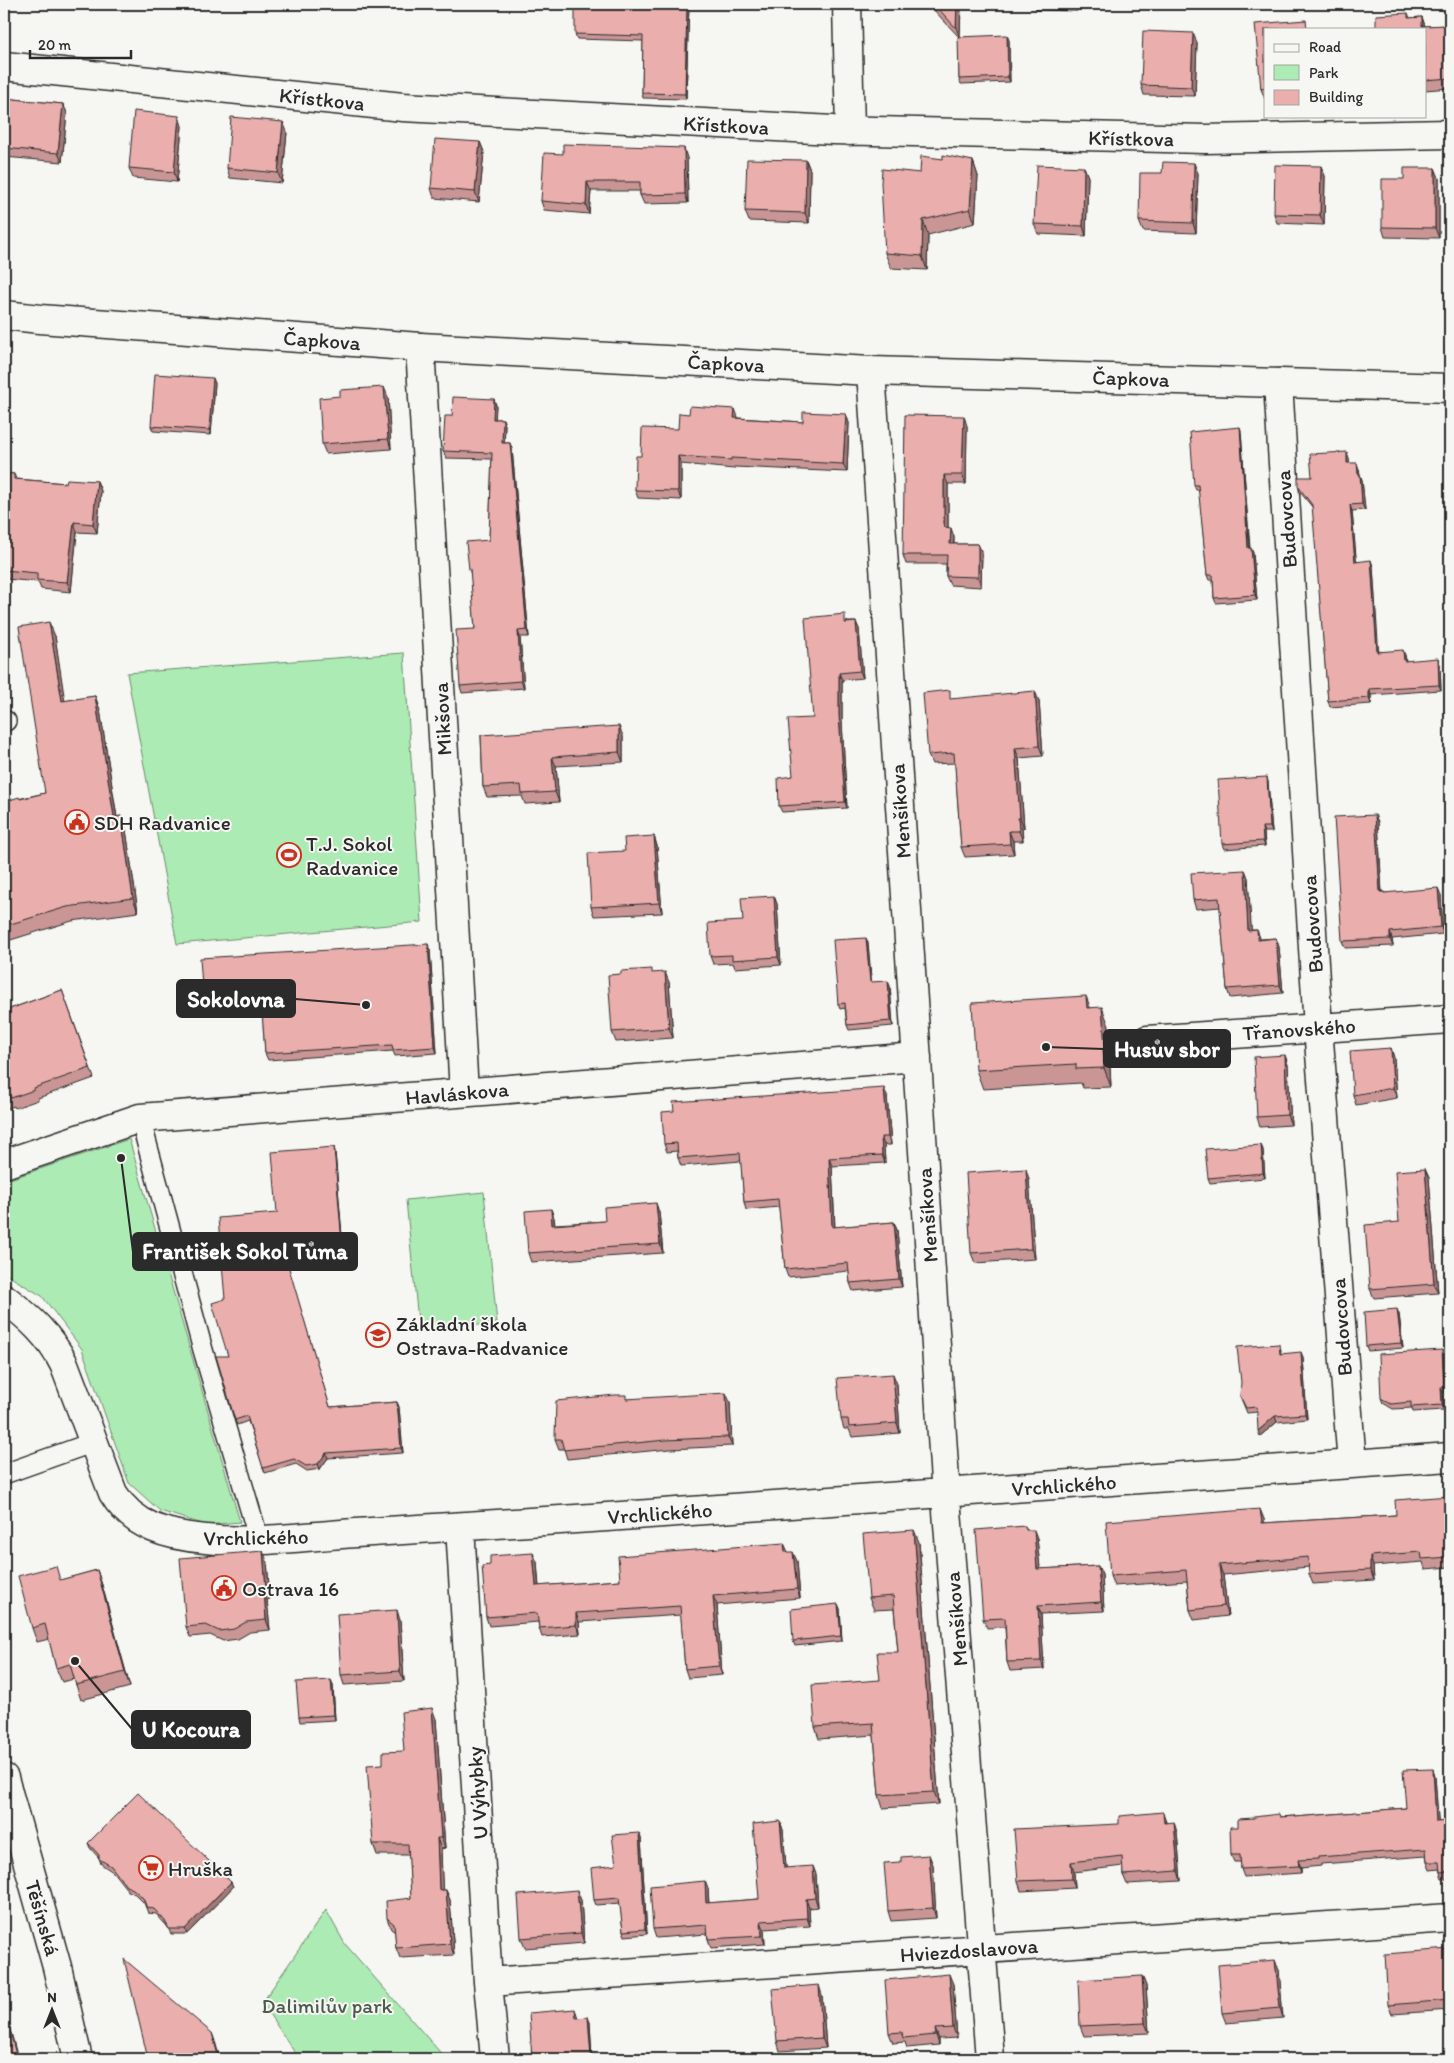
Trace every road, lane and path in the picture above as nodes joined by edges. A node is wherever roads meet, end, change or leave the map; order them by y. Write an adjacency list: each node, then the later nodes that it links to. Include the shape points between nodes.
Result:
1 (847, 4): 3 (street)
2 (4, 66): 3 (street, Křístkova, via 403,107)
3 (850, 131): 4 (street, Křístkova, via 1204,139)
4 (1450, 134)
5 (4, 315): 6 (street, Čapkova)
6 (420, 347): 7 (street, Čapkova); 14 (street, Mikšova)
7 (871, 371): 8 (street, Čapkova); 13 (street, Menšíkova)
8 (1278, 383): 9 (street, Čapkova); 11 (street, Budovcova)
9 (1450, 388)
10 (1450, 1019): 11 (street, Třanovského)
11 (1318, 1028): 12 (street, Třanovského); 20 (street, Budovcova)
12 (1147, 1040)
13 (917, 1057): 14 (street, Havláskova); 22 (street, Menšíkova)
14 (464, 1092): 15 (street, Havláskova)
15 (140, 1118): 16 (street, Havláskova); 24 (lane)
16 (4, 1164)
17 (4, 1298): 18 (street, Vrchlického, via 36,1324 57,1349)
18 (94, 1442): 21 (lane); 24 (street, Vrchlického, via 113,1493 126,1512 139,1522 172,1534 207,1540)
19 (1450, 1456): 20 (street, Vrchlického)
20 (1352, 1464): 22 (street, Vrchlického)
21 (4, 1474)
22 (946, 1494): 23 (street, Vrchlického); 27 (street, Menšíkova)
23 (460, 1526): 24 (street, Vrchlického); 28 (street, U Výhybky)
24 (259, 1540)
25 (4, 1778): 29 (street, Těšínská, via 57,1968)
26 (1450, 1918): 27 (street, Hviezdoslavova)
27 (981, 1949): 28 (street, Hviezdoslavova); 31 (street, Menšíkova)
28 (488, 1982): 30 (street, U Výhybky)
29 (78, 2059)
30 (495, 2059)
31 (990, 2059)

